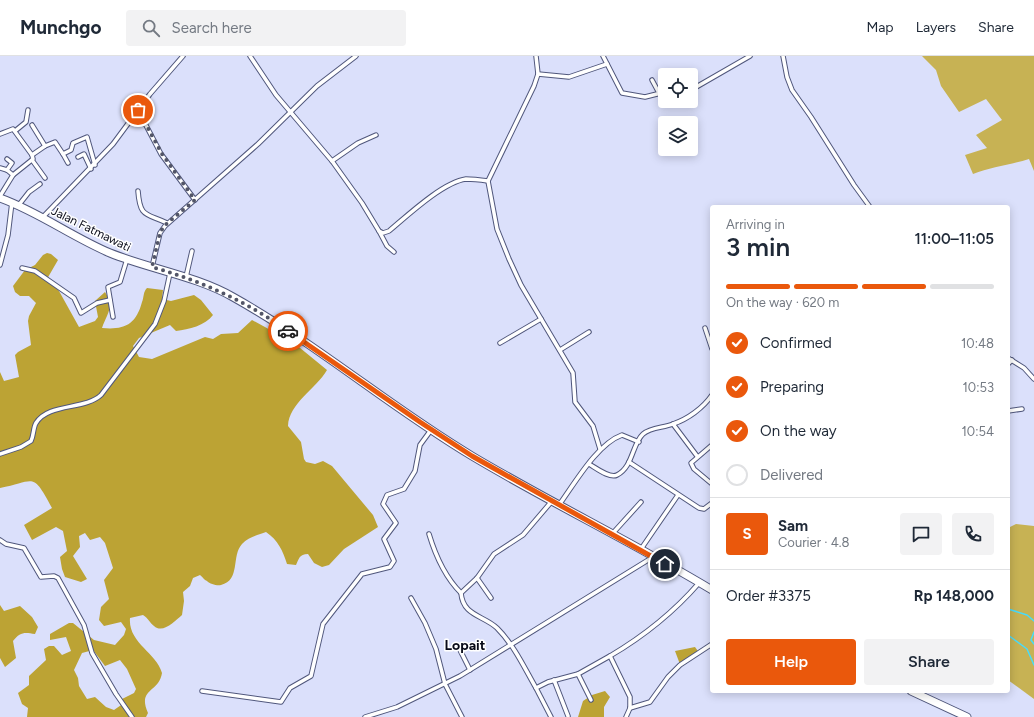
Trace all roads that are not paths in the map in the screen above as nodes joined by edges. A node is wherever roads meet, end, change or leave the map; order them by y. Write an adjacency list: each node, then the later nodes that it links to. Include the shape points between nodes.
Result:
1 (183, 56): 15 (street)
2 (250, 56): 16 (street)
3 (356, 56): 16 (street)
4 (536, 56): 9 (street)
5 (750, 56): 11 (street)
6 (783, 56): 40 (street, via 792,90)
7 (605, 57): 8 (street)
8 (607, 64): 9 (street, via 569,77); 13 (street, via 622,93 645,97)
9 (538, 74): 34 (street)
10 (652, 80): 12 (street)
11 (698, 86)
12 (658, 91)
13 (658, 93)
14 (28, 110): 18 (street, via 26,122)
15 (138, 110): 28 (street); 38 (street, via 164,158)
16 (289, 112): 26 (street); 38 (street, via 258,144)
17 (32, 126): 21 (street)
18 (15, 131): 19 (street, via 11,129); 25 (street)
19 (0, 134)
20 (376, 135): 26 (street, via 358,143)
21 (45, 146): 22 (street, via 55,142); 25 (street)
22 (63, 154): 27 (street); 28 (street, via 71,150 73,143 87,136)
23 (78, 157): 30 (street, via 84,154)
24 (7, 158): 31 (street, via 12,164)
25 (32, 158): 32 (street); 33 (street)
26 (332, 161): 43 (street)
27 (68, 163)
28 (95, 165): 30 (street)
29 (0, 168): 31 (street)
30 (91, 169): 41 (street)
31 (7, 170): 32 (street)
32 (13, 175): 37 (street)
33 (45, 178)
34 (488, 181): 43 (street, via 466,179 456,182 422,204 389,231); 54 (street, via 497,229 521,284)
35 (40, 184): 39 (street)
36 (138, 192): 42 (street, via 140,209 145,215)
37 (0, 197): 39 (highway, Jalan Fatmawati)
38 (195, 200): 42 (street)
39 (15, 204): 41 (highway, Jalan Fatmawati); 47 (street)
40 (869, 205)
41 (42, 218): 46 (highway, Jalan Fatmawati, via 107,252)
42 (167, 223): 48 (street, via 160,233)
43 (379, 232): 45 (street)
44 (192, 250): 51 (street)
45 (394, 252)
46 (127, 259): 48 (highway, Jalan Fatmawati); 52 (street, via 120,282 108,287)
47 (0, 266)
48 (152, 267): 50 (highway, Jalan Fatmawati)
49 (22, 268): 52 (street, via 35,271 74,298 82,313 97,303)
50 (170, 273): 51 (highway, Jalan Fatmawati); 70 (street, via 164,302 155,324 101,395 91,402 48,414 36,422 31,441)
51 (185, 278): 66 (highway, Jalan Fatmawati, via 231,296 277,323)
52 (110, 300): 53 (street)
53 (113, 317)
54 (541, 320): 57 (street); 59 (street)
55 (705, 328): 58 (street)
56 (590, 332): 59 (street)
57 (500, 343)
58 (710, 343)
59 (560, 350): 69 (street, via 574,373 575,402 593,426)
60 (1010, 359): 61 (street)
61 (1034, 378)
62 (710, 397): 65 (street, via 696,412)
63 (1022, 409): 64 (street)
64 (1010, 411)
65 (674, 424): 67 (street, via 648,430); 71 (street)
66 (431, 430): 77 (highway, Jalan Fatmawati); 99 (street, via 420,445 415,471 404,489 387,495 383,504 396,523 384,539 394,560 390,567 362,574 323,624 310,676 290,688 281,702)
67 (638, 442): 69 (street, via 622,435); 72 (street)
68 (710, 446): 71 (street)
69 (600, 448): 73 (street)
70 (0, 454)
71 (697, 456): 74 (street, via 691,463 692,468)
72 (629, 462): 73 (street, via 614,476); 75 (street)
73 (589, 464): 77 (street)
74 (710, 482)
75 (678, 495): 78 (street, via 699,508 704,509); 82 (street)
76 (641, 502): 80 (street)
77 (556, 503): 80 (highway, Jalan Fatmawati); 84 (street, via 523,536 494,554)
78 (710, 504)
79 (429, 534): 87 (street, via 452,583)
80 (612, 534): 82 (highway, Jalan Fatmawati)
81 (0, 540): 104 (street, via 24,548 41,577 58,578 84,625 92,652)
82 (641, 549): 83 (highway, Jalan Fatmawati)
83 (654, 557): 85 (highway, Jalan Fatmawati); 90 (street)
84 (477, 578): 87 (street); 89 (street)
85 (699, 583): 86 (highway, Jalan Fatmawati); 93 (street, via 642,637)
86 (710, 589)
87 (461, 593): 90 (street, via 463,602 471,614 486,620)
88 (411, 598): 97 (street, via 436,649)
89 (491, 598)
90 (512, 644): 94 (street); 98 (street)
91 (710, 645): 102 (street, via 680,665 650,702)
92 (459, 648): 94 (street)
93 (610, 656): 95 (street); 102 (street, via 627,689)
94 (470, 670): 97 (street)
95 (578, 674): 96 (street); 101 (street)
96 (554, 680): 98 (street); 103 (street)
97 (445, 684): 105 (street, via 397,707); 106 (street)
98 (536, 688): 107 (street)
99 (202, 691)
100 (915, 693): 109 (highway)
101 (591, 700)
102 (630, 708): 108 (street)
103 (568, 716)
104 (132, 717)
105 (365, 717)
106 (462, 717)
107 (551, 717)
108 (626, 717)
109 (967, 717)

